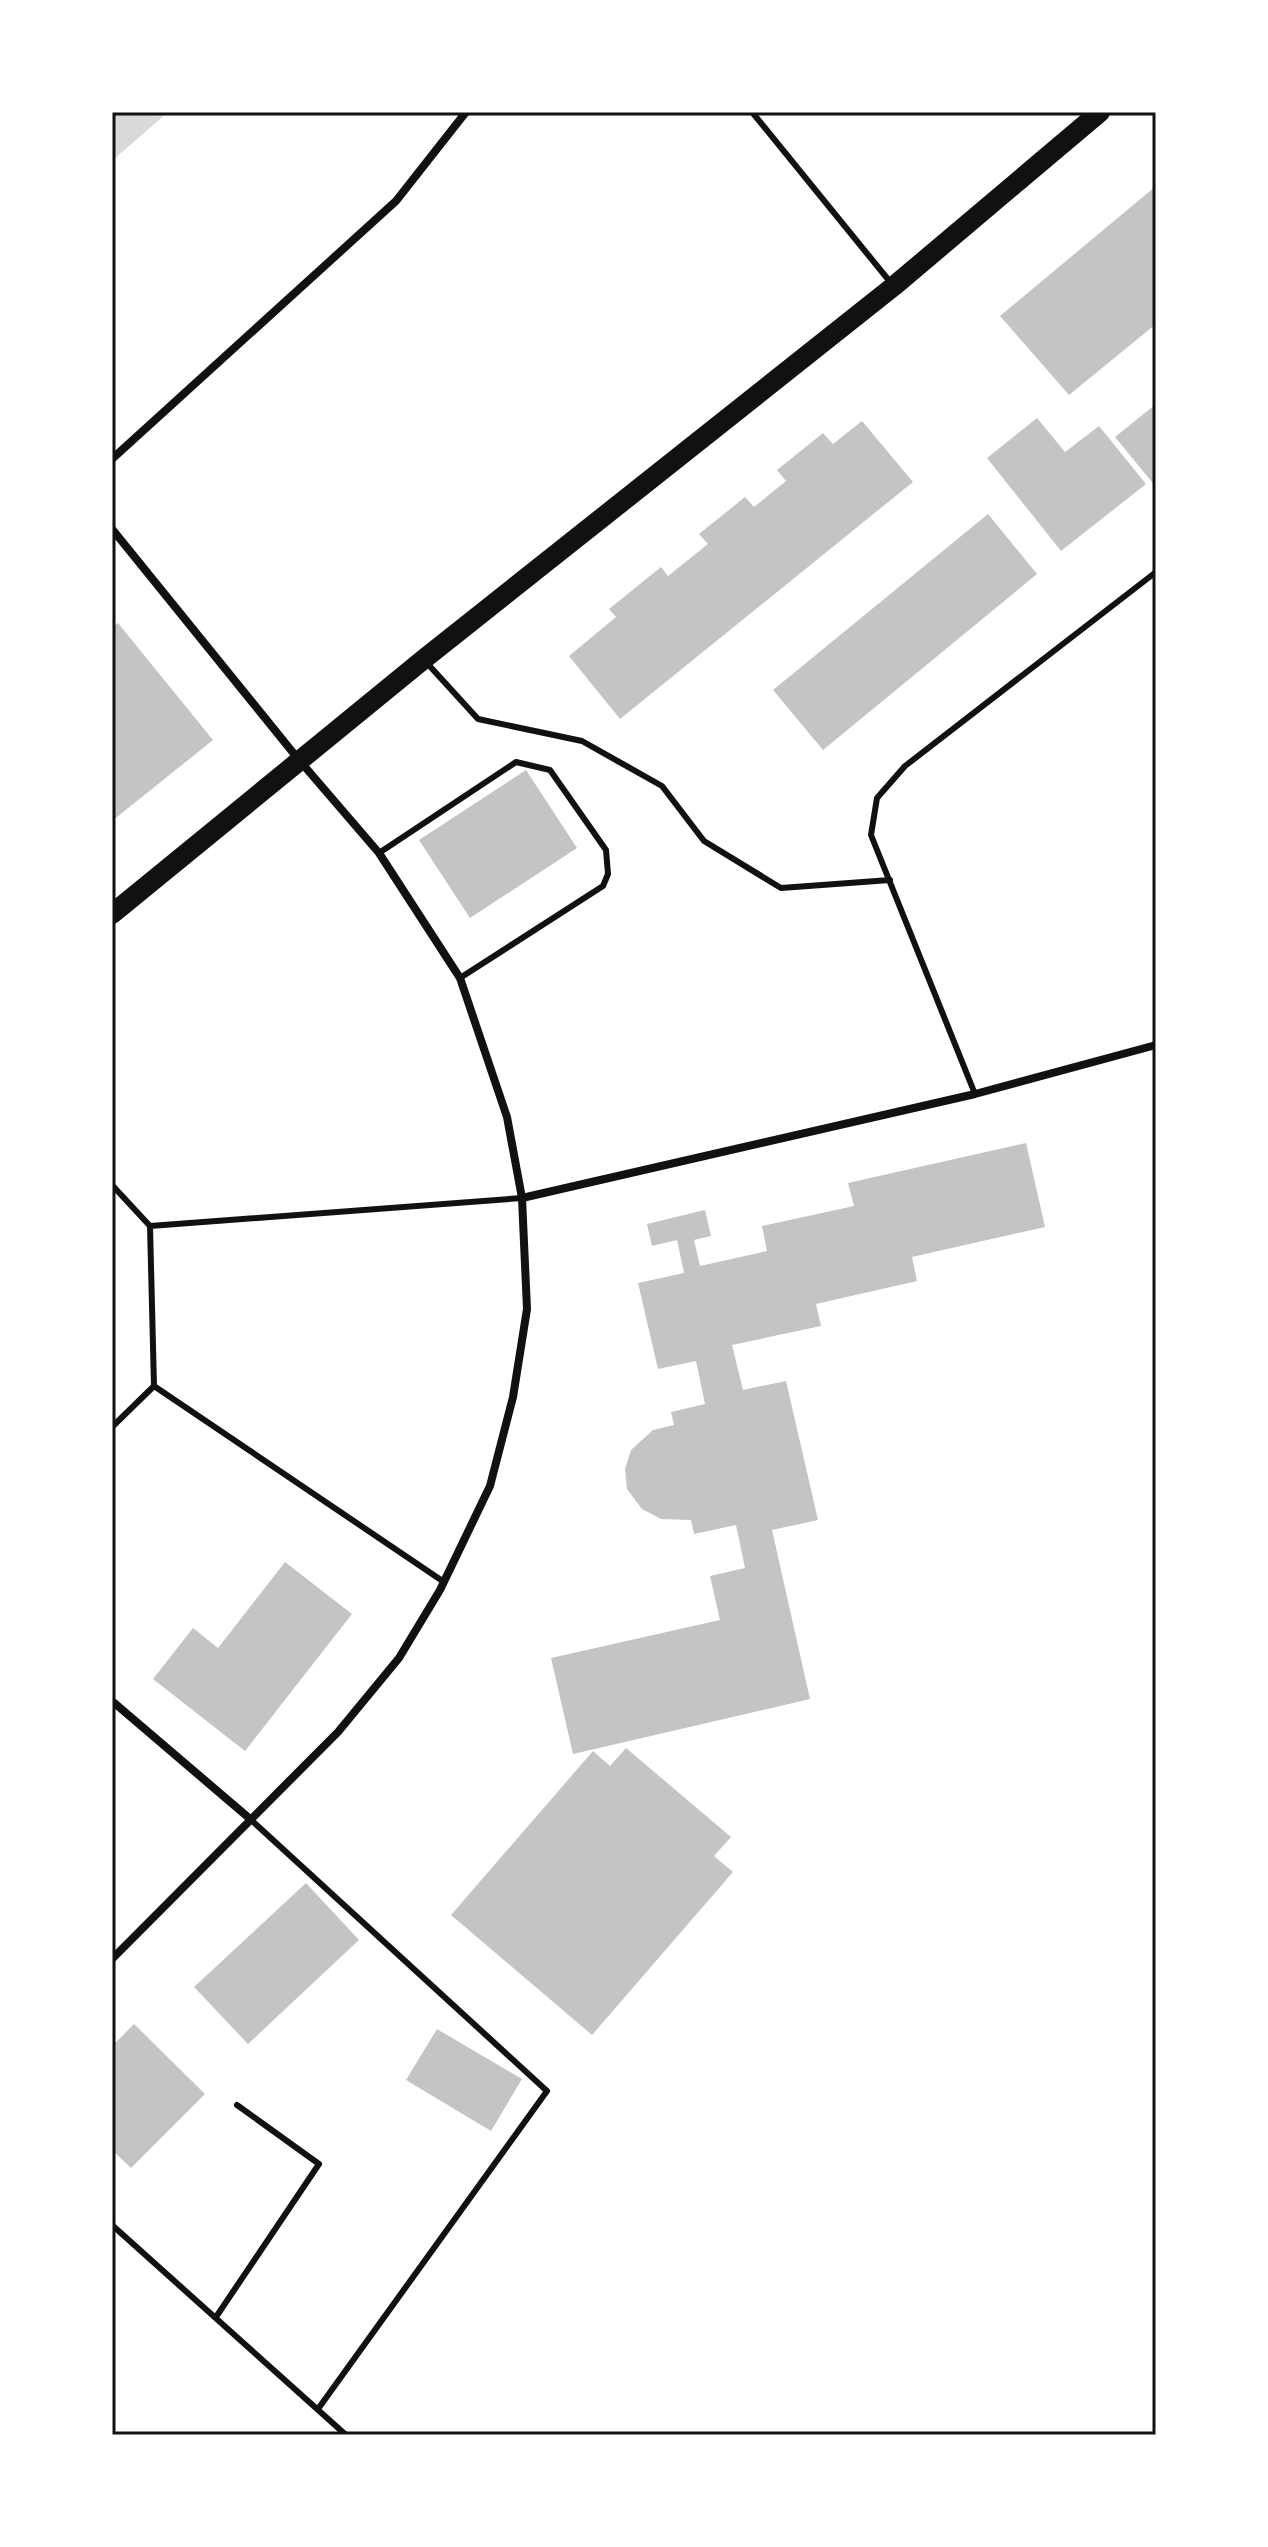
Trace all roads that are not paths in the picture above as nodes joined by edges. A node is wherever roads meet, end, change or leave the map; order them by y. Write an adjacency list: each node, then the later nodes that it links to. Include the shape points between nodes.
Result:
1 (466, 112): 5 (street, via 396,201)
2 (752, 112): 4 (lane)
3 (1100, 112): 4 (main road)
4 (894, 286): 8 (main road)
5 (112, 459)
6 (112, 529): 9 (street)
7 (1156, 572): 11 (lane, via 905,766 877,798 871,835)
8 (424, 659): 9 (main road); 11 (lane, via 478,719 582,741 662,786 704,841 781,888)
9 (299, 760): 10 (street); 12 (main road)
10 (379, 853): 13 (street); 13 (lane, via 516,762 550,770 606,850 603,886)
11 (890, 880): 15 (lane)
12 (112, 914)
13 (460, 978): 17 (street, via 507,1117)
14 (1156, 1045): 15 (street)
15 (975, 1094): 17 (street)
16 (112, 1185): 18 (lane)
17 (522, 1198): 18 (lane); 21 (street, via 527,1309 513,1397 490,1486)
18 (150, 1226): 19 (lane)
19 (154, 1386): 20 (lane); 21 (lane)
20 (112, 1427)
21 (444, 1582): 23 (street, via 399,1658 346,1721)
22 (112, 1701): 23 (street)
23 (249, 1818): 24 (street); 28 (lane, via 547,2091)
24 (112, 1959)
25 (237, 2105): 27 (lane, via 319,2164)
26 (112, 2225): 27 (lane)
27 (216, 2317): 28 (lane)
28 (318, 2409): 29 (lane)
29 (346, 2435)

